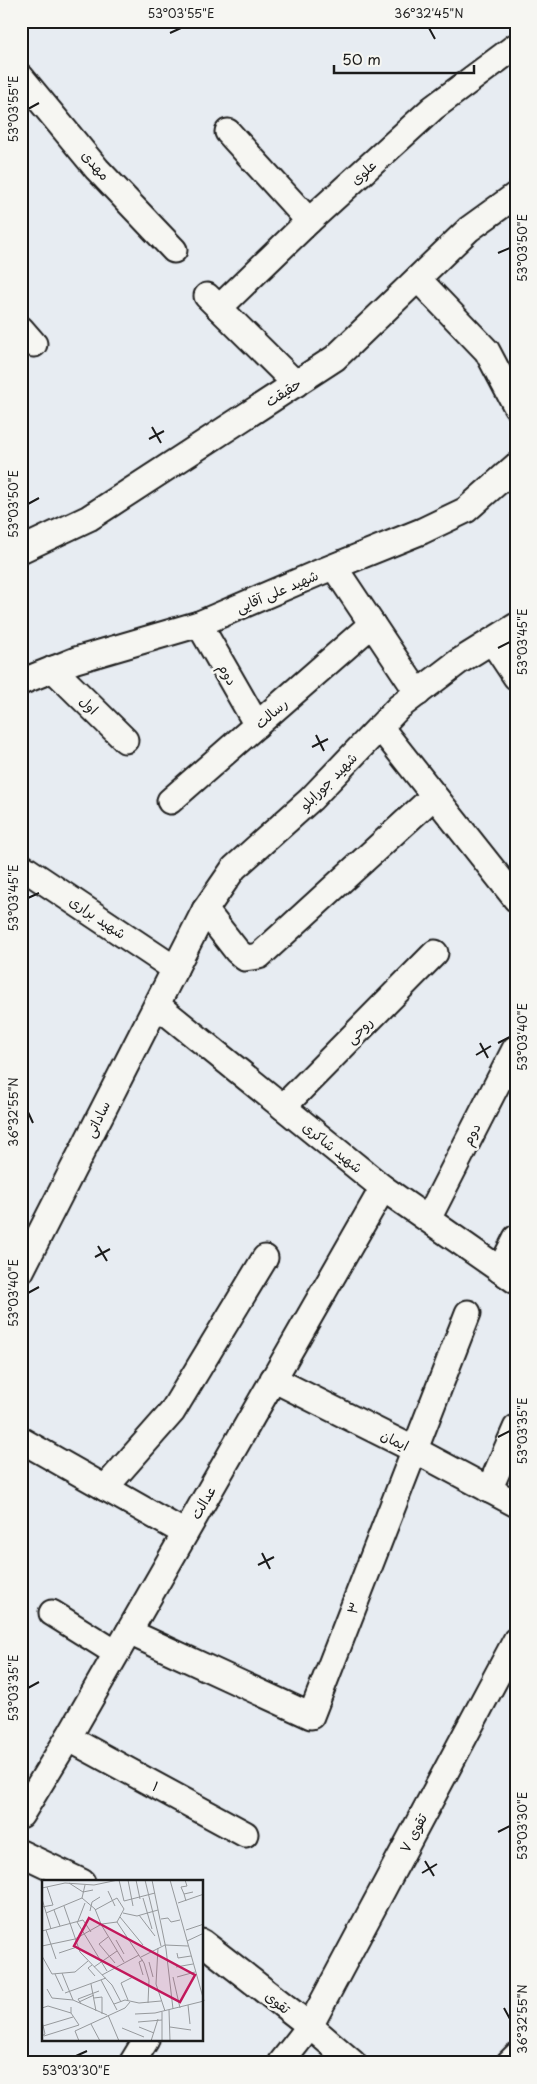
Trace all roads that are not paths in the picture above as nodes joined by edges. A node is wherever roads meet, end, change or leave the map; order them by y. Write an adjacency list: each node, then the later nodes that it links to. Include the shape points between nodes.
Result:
1 (516, 46): 5 (street, علوی, via 433,108)
2 (21, 77): 6 (street, مهدی, via 97,169)
3 (228, 132): 5 (street)
4 (512, 204): 7 (street, حقیقت, via 469,229)
5 (310, 221): 8 (street, علوی, via 213,302)
6 (174, 250)
7 (418, 279): 8 (street, حقیقت, via 335,358); 9 (street, via 487,351)
8 (296, 384): 11 (street, حقیقت, via 89,518)
9 (516, 406)
10 (516, 466): 12 (street, شهید علی آقایی, via 466,510)
11 (21, 550)
12 (334, 567): 13 (street, شهید علی آقایی); 14 (street)
13 (199, 624): 17 (street, شهید علی آقایی, via 76,660); 21 (street, دوم)
14 (372, 624): 20 (street); 21 (street, رسالت)
15 (516, 626): 16 (street, شهید جورابلو)
16 (492, 640): 18 (street); 20 (street, شهید جورابلو)
17 (53, 670): 19 (street, شهید علی آقایی); 23 (street, اول)
18 (516, 677)
19 (21, 682)
20 (418, 693): 22 (street, شهید جورابلو)
21 (257, 725): 25 (street, رسالت)
22 (380, 727): 24 (street); 28 (street, شهید جورابلو, via 311,799 234,868)
23 (126, 740)
24 (434, 796): 27 (street); 28 (street, via 260,956 245,958)
25 (170, 801)
26 (21, 866): 30 (street, شهید براری)
27 (516, 899)
28 (204, 910): 30 (street, شهید جورابلو)
29 (435, 953): 33 (street, روحی)
30 (175, 969): 31 (street, ساداتی)
31 (157, 1005): 33 (street, شهید شاکری); 38 (street, ساداتی)
32 (515, 1049): 35 (street, دوم)
33 (283, 1107): 34 (street, شهید شاکری)
34 (383, 1188): 35 (street, شهید شاکری); 41 (street, عدالت)
35 (428, 1219): 39 (street, شهید شاکری)
36 (516, 1238): 39 (street)
37 (265, 1258): 45 (street, via 172,1412)
38 (21, 1271)
39 (508, 1275)
40 (468, 1313): 44 (street, ۳)
41 (273, 1379): 44 (street, ایمان); 48 (street, عدالت)
42 (516, 1428): 46 (street)
43 (21, 1440): 45 (street)
44 (415, 1450): 46 (street, ایمان); 50 (street, ۳, via 311,1716)
45 (105, 1488): 48 (street)
46 (489, 1490): 47 (street, ایمان)
47 (516, 1504)
48 (185, 1533): 50 (street, عدالت)
49 (52, 1613): 52 (street)
50 (128, 1632): 52 (street, عدالت)
51 (516, 1640): 59 (street, تقوی ۷)
52 (116, 1653): 53 (street, عدالت)
53 (68, 1738): 54 (street, عدالت); 55 (street, ۱)
54 (21, 1815)
55 (245, 1834)
56 (21, 1853): 57 (street)
57 (78, 1880)
58 (204, 1944): 59 (street, تقوی)
59 (310, 2026): 63 (street, تقوی ۷); 64 (street, تقوی)
60 (145, 2042): 62 (street)
61 (516, 2056): 65 (street)
62 (132, 2063)
63 (281, 2063)
64 (353, 2063)
65 (509, 2063)

